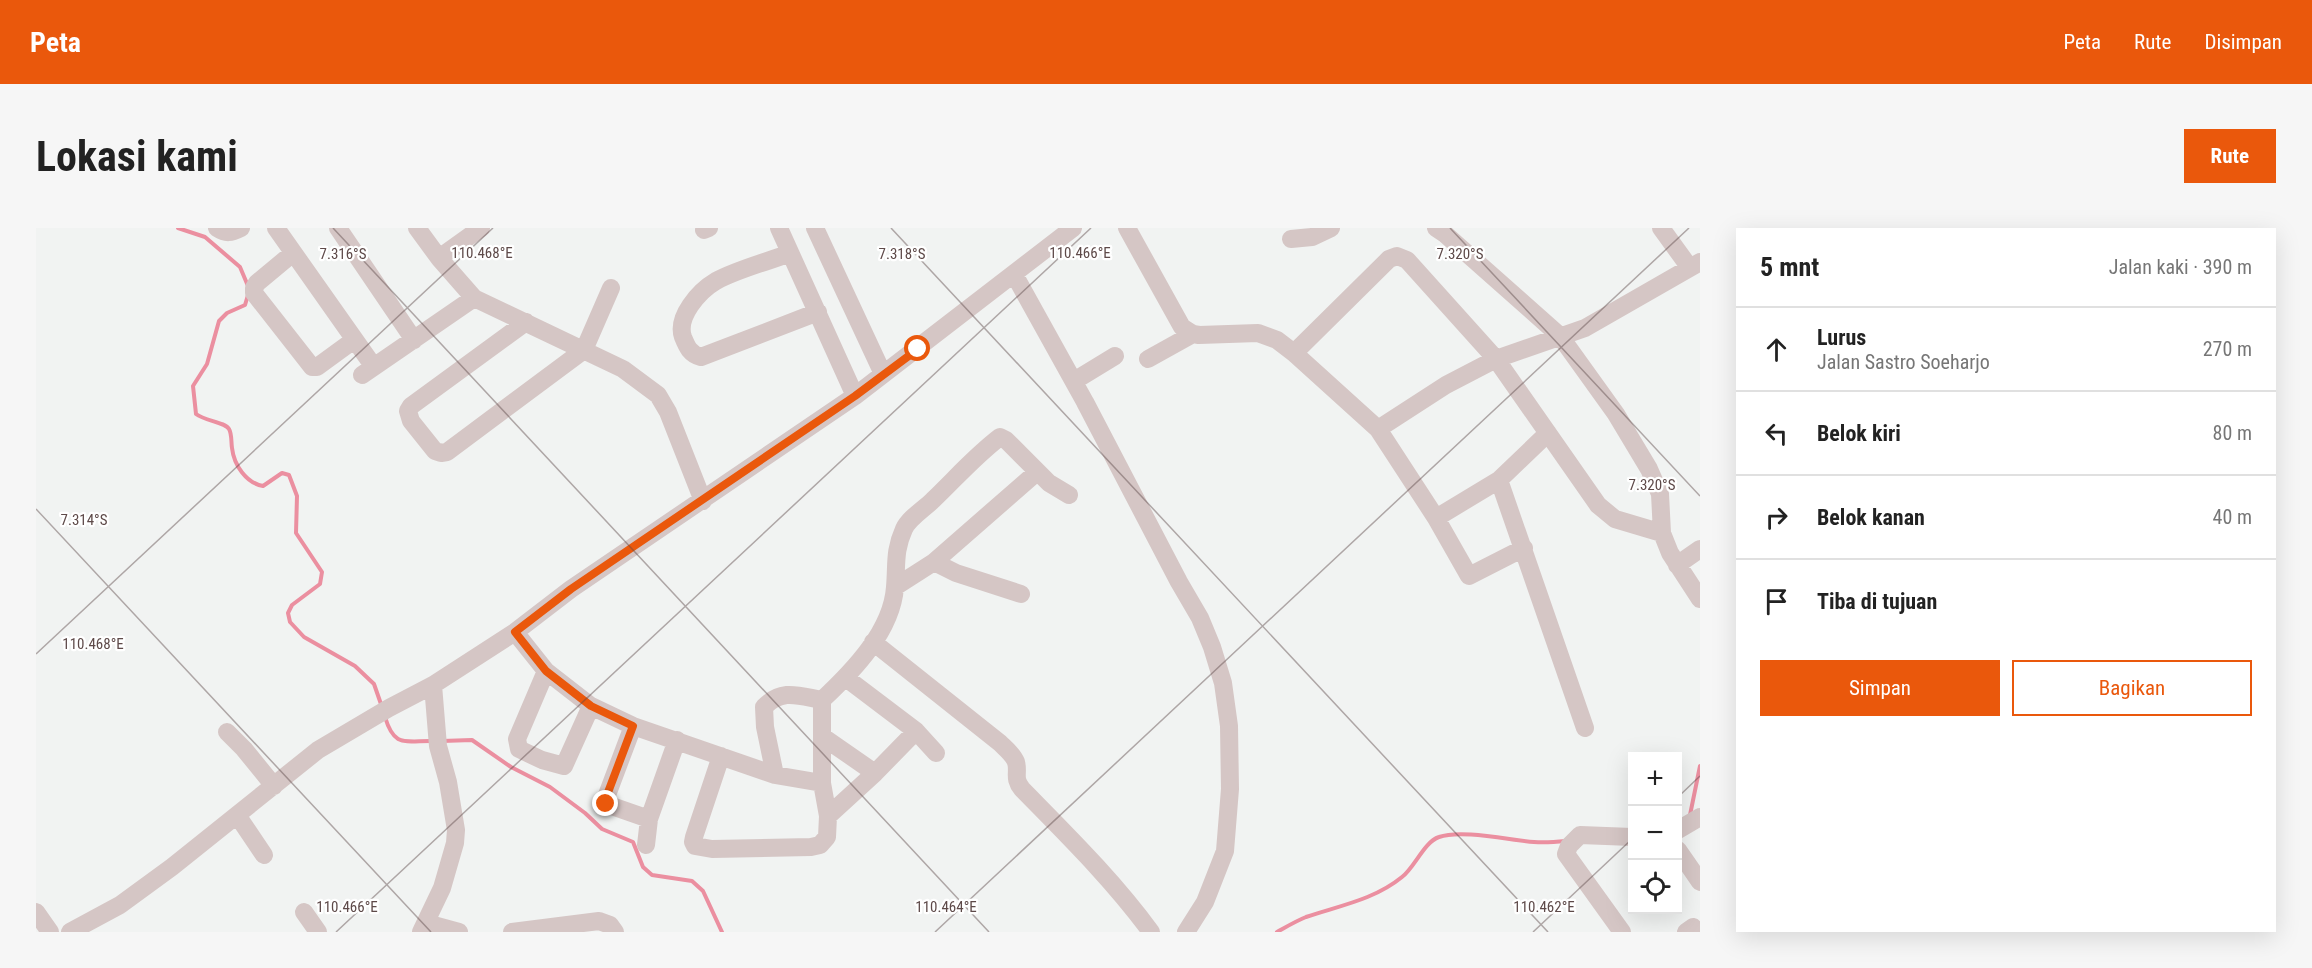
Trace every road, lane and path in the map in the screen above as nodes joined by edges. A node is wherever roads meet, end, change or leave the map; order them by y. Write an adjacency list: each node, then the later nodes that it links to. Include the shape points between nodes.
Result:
1 (217, 228): 2 (street, via 225,233)
2 (241, 228)
3 (276, 228): 15 (street)
4 (338, 228): 27 (street)
5 (417, 228): 17 (street)
6 (481, 228): 17 (street)
7 (779, 228): 16 (street)
8 (815, 228): 33 (street)
9 (1073, 228): 19 (street)
10 (1126, 228): 24 (street, via 1178,321)
11 (1331, 228): 14 (street, via 1312,237)
12 (1661, 228): 18 (street)
13 (1443, 230): 25 (street)
14 (1291, 239)
15 (293, 253): 26 (street); 26 (street, via 257,283 254,293 312,367)
16 (790, 253): 22 (street); 22 (street, via 718,280 707,288 683,320 681,330 687,347 701,357)
17 (439, 258): 21 (street)
18 (1695, 265): 25 (street, via 1585,328)
19 (1014, 274): 33 (street); 34 (street)
20 (611, 288): 28 (street)
21 (474, 298): 23 (street); 27 (street)
22 (818, 312): 35 (street)
23 (526, 322): 28 (street); 28 (street, via 411,405 411,421 435,451 447,452)
24 (1193, 334): 29 (street, via 1258,333 1277,340); 31 (street)
25 (1560, 336): 32 (street); 43 (street, via 1616,414 1649,469 1660,494)
26 (354, 340): 27 (street, via 368,371)
27 (414, 340)
28 (584, 350): 41 (street, via 624,369 657,395 668,412)
29 (1294, 353): 32 (street, via 1389,259 1397,256 1407,260); 36 (street)
30 (1115, 356): 34 (street)
31 (1148, 359)
32 (1496, 359): 36 (street, via 1446,385); 37 (street)
33 (883, 374): 35 (street)
34 (1074, 381): 90 (street, via 1200,618 1223,683 1230,789 1225,852 1204,902)
35 (855, 396): 41 (street)
36 (1378, 429): 42 (street)
37 (1548, 433): 39 (street); 43 (street, via 1598,505 1615,519)
38 (1037, 472): 40 (street); 46 (street); 48 (street, via 1000,437 981,452 905,526 895,556)
39 (1500, 480): 42 (street); 44 (street)
40 (1069, 495)
41 (703, 501): 51 (street, via 571,589)
42 (1436, 518): 44 (street, via 1469,576)
43 (1662, 533): 47 (street)
44 (1524, 548): 59 (street)
45 (1700, 549): 47 (street)
46 (934, 562): 48 (street); 49 (street)
47 (1677, 565): 50 (street)
48 (896, 587): 52 (street, via 891,611)
49 (1021, 594)
50 (1700, 599)
51 (515, 632): 53 (street); 55 (street)
52 (873, 642): 54 (street); 89 (street, via 1011,753 1016,763 1016,782 1077,844)
53 (546, 671): 57 (street); 57 (street, via 517,739 519,749 564,766)
54 (846, 678): 56 (street); 60 (street)
55 (433, 685): 69 (street, via 318,750); 82 (street, via 436,737 456,830 442,888)
56 (822, 700): 62 (street); 67 (street, via 784,694 764,707)
57 (591, 706): 58 (street)
58 (633, 726): 63 (street); 73 (street, via 606,804)
59 (1584, 728)
60 (916, 731): 64 (street); 66 (street)
61 (227, 732): 69 (street)
62 (823, 737): 66 (street); 68 (street)
63 (677, 740): 65 (street); 73 (street)
64 (936, 753)
65 (721, 756): 67 (street); 71 (street, via 694,837 695,846 712,849 820,845 826,837)
66 (874, 773): 71 (street)
67 (775, 775): 68 (street)
68 (822, 783): 71 (street)
69 (274, 786): 70 (street)
70 (237, 815): 77 (street); 84 (street, via 120,905)
71 (828, 816)
72 (1700, 817): 74 (street)
73 (649, 819): 76 (street)
74 (1682, 827)
75 (1628, 837): 91 (street, via 1584,835 1573,842 1568,857)
76 (646, 845)
77 (264, 855)
78 (1682, 857): 79 (street)
79 (1700, 882)
80 (36, 912): 83 (street)
81 (304, 912): 85 (street)
82 (423, 927): 86 (street)
83 (50, 932)
84 (70, 932)
85 (318, 932)
86 (459, 932)
87 (512, 932): 88 (street, via 599,921)
88 (615, 932)
89 (1151, 932)
90 (1186, 932)
91 (1622, 932)

